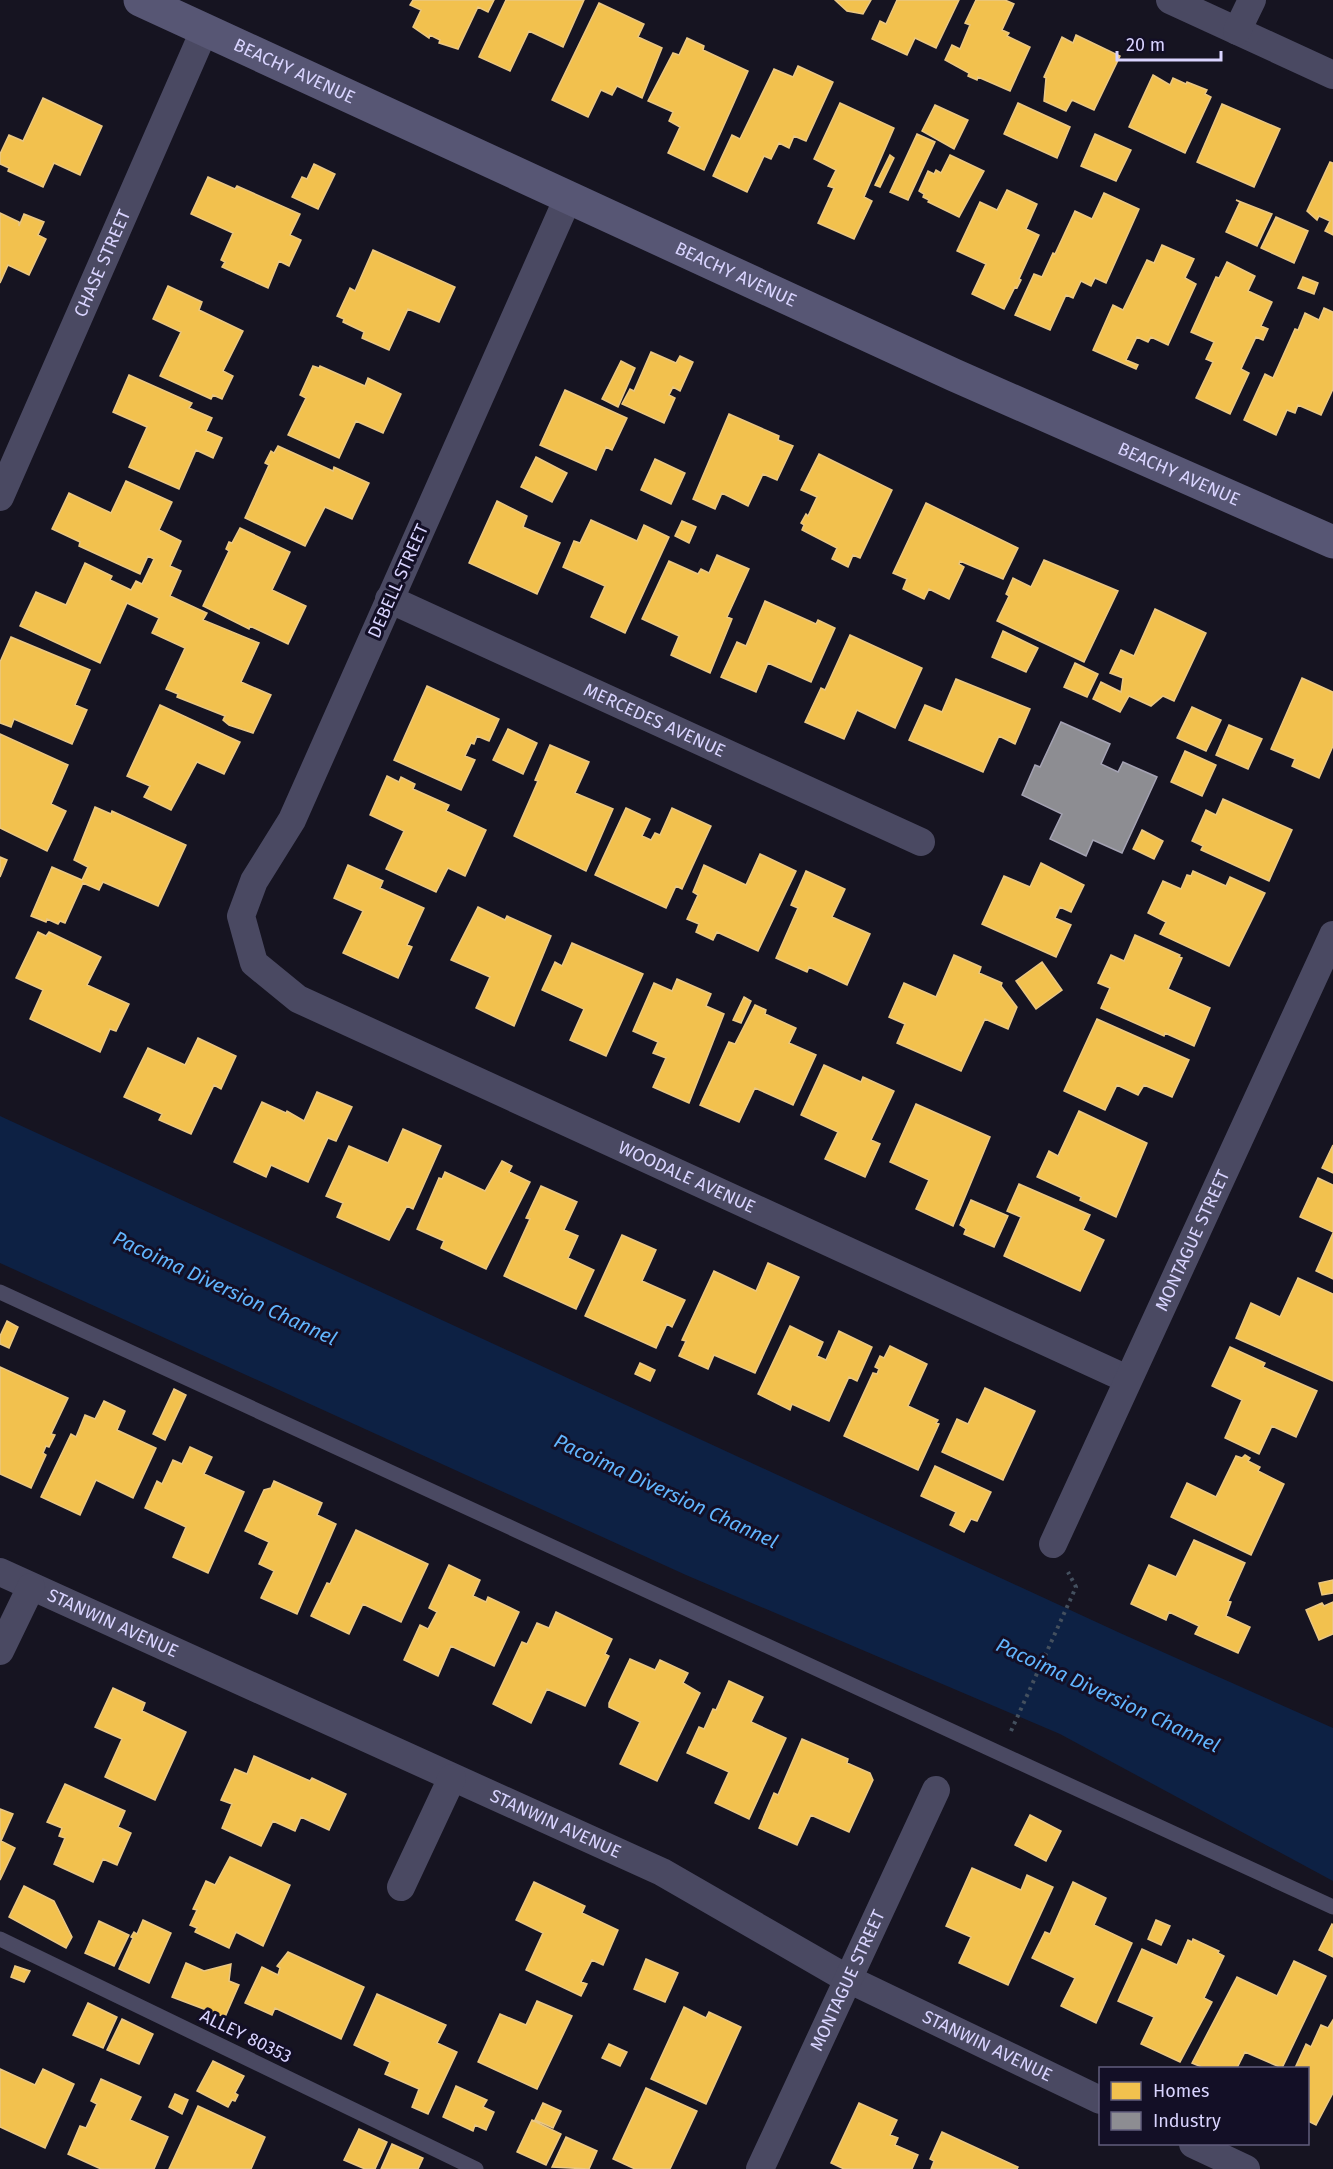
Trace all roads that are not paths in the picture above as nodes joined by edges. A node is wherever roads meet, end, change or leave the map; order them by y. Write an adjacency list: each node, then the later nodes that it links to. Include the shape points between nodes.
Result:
1 (140, 0): 4 (street, BEACHY AVENUE)
2 (1170, 0): 5 (street)
3 (1252, 0): 5 (street)
4 (204, 31): 7 (street, BEACHY AVENUE, via 414,124); 8 (street, CHASE STREET)
5 (1237, 32): 6 (street)
6 (1333, 75)
7 (568, 198): 9 (street, BEACHY AVENUE, via 954,375); 10 (street, DEBELL STREET)
8 (0, 497)
9 (1333, 542)
10 (389, 599): 11 (street, MERCEDES AVENUE); 13 (street, DEBELL STREET, via 292,820 254,881 241,916)
11 (921, 842)
12 (1333, 935): 15 (street, MONTAGUE STREET)
13 (254, 963): 15 (street, WOODALE AVENUE, via 298,999)
14 (0, 1292): 23 (lane)
15 (1127, 1379): 16 (street, MONTAGUE STREET)
16 (1053, 1544)
17 (0, 1572): 18 (street, STANWIN AVENUE)
18 (31, 1587): 19 (street); 20 (street, STANWIN AVENUE)
19 (0, 1651)
20 (452, 1778): 22 (street); 25 (street, STANWIN AVENUE, via 662,1872)
21 (936, 1790): 25 (street, MONTAGUE STREET)
22 (401, 1887)
23 (1333, 1907)
24 (0, 1938): 28 (lane, ALLEY 80353)
25 (846, 1978): 26 (street, STANWIN AVENUE); 29 (street, MONTAGUE STREET)
26 (1099, 2099)
27 (1194, 2145): 30 (street)
28 (476, 2169)
29 (760, 2169)
30 (1246, 2169)

